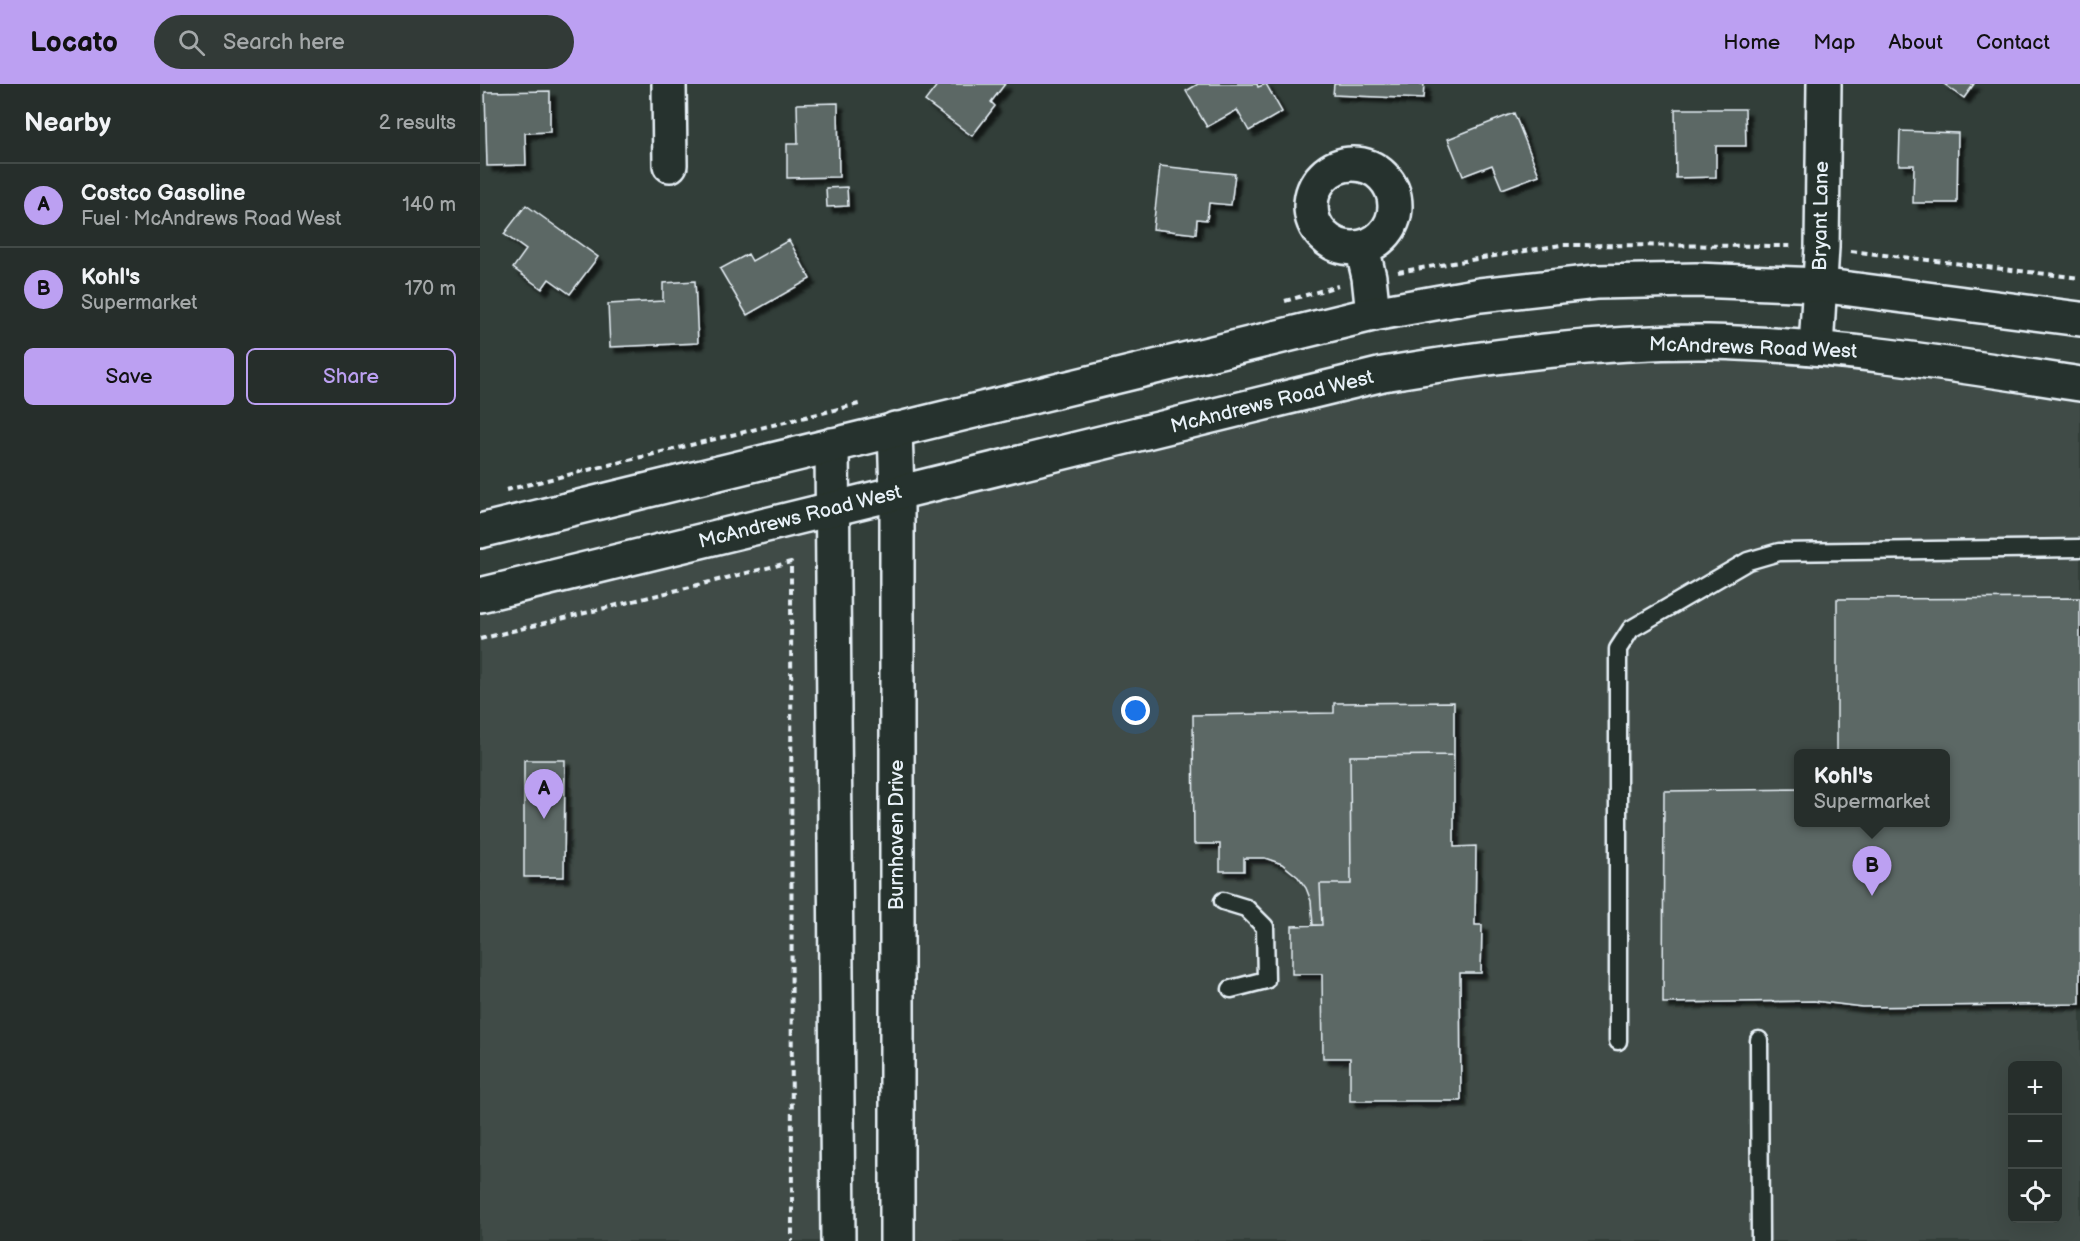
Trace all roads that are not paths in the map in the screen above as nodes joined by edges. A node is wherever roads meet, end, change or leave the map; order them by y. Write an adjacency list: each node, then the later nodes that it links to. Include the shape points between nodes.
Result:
1 (669, 84): 3 (main road)
2 (1824, 84): 5 (main road, Bryant Lane)
3 (670, 165)
4 (1362, 247): 6 (main road, via 1370,277)
5 (1820, 285): 6 (main road, via 1696,280 1596,282 1480,295); 7 (main road); 8 (main road, Bryant Lane)
6 (1373, 314): 10 (main road)
7 (2080, 319)
8 (1816, 348): 9 (main road, McAndrews Road West, via 1898,356); 12 (main road, McAndrews Road West, via 1709,342 1611,345 1487,357 1383,375)
9 (2080, 384)
10 (895, 429): 11 (main road); 12 (main road, Burnhaven Drive)
11 (832, 445): 13 (main road); 14 (main road)
12 (897, 493): 13 (main road, McAndrews Road West); 22 (main road, Burnhaven Drive)
13 (832, 509): 16 (main road, McAndrews Road West); 21 (main road)
14 (480, 531)
15 (2080, 548): 20 (lane, via 1779,552 1748,561 1631,629 1618,649)
16 (480, 595)
17 (1223, 901): 18 (lane, via 1246,908 1265,927 1266,980)
18 (1231, 989)
19 (1759, 1040): 23 (lane)
20 (1618, 1041)
21 (838, 1241)
22 (897, 1241)
23 (1760, 1241)

